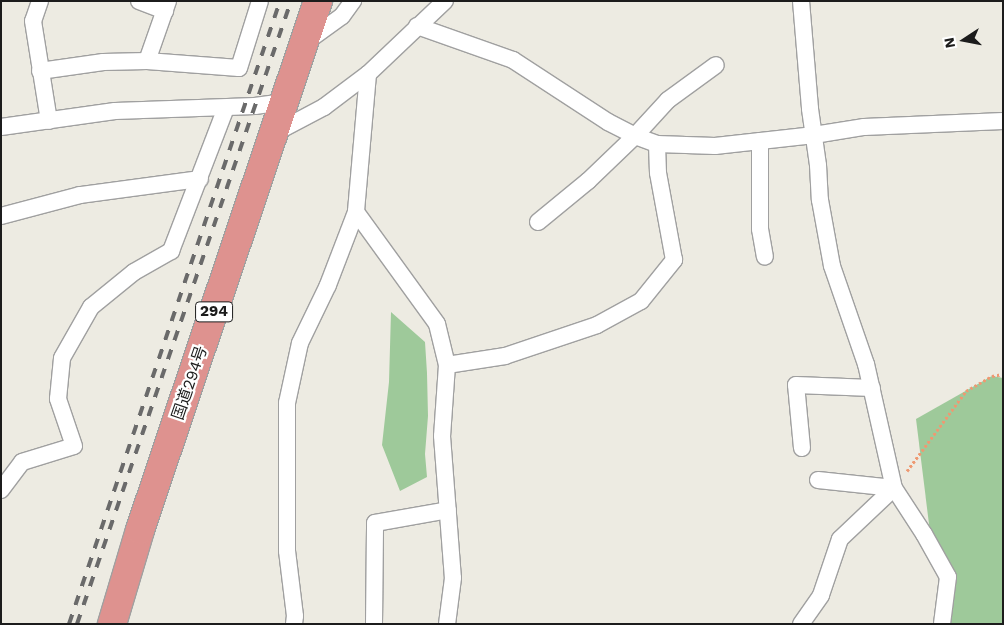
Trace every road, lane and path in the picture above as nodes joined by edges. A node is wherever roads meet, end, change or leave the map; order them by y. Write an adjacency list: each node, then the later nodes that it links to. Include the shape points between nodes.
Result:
1 (40, 1): 13 (street, via 33,21)
2 (140, 1): 8 (street)
3 (260, 1): 11 (street, via 239,68)
4 (318, 1): 10 (highway, 国道294号 / 294)
5 (353, 1): 10 (street, via 342,16)
6 (446, 1): 9 (street)
7 (801, 1): 21 (street)
8 (167, 6): 11 (street)
9 (417, 26): 14 (street); 22 (street, via 513,60)
10 (303, 44): 15 (highway, 国道294号 / 294)
11 (148, 61): 13 (street, via 103,62)
12 (716, 65): 22 (street, via 668,100)
13 (40, 71): 17 (street)
14 (368, 74): 20 (street, via 324,107); 26 (street)
15 (283, 102): 16 (street); 20 (highway, 国道294号 / 294)
16 (226, 108): 17 (street, via 115,111); 25 (street)
17 (49, 121): 19 (street)
18 (1003, 121): 21 (street, via 864,127)
19 (1, 127)
20 (273, 134): 38 (highway, 国道294号 / 294, via 143,520)
21 (814, 135): 23 (street); 32 (street, via 820,200 832,266)
22 (635, 136): 24 (street); 28 (street)
23 (760, 141): 24 (street, via 715,146); 29 (street, via 760,229)
24 (658, 144): 30 (street, via 658,172 674,260 641,301 597,325 505,356)
25 (200, 179): 27 (street, via 80,195); 36 (street, via 171,251 134,272 91,307 62,358 58,399 74,446 22,462)
26 (356, 212): 30 (street, via 437,324); 39 (street, via 328,285 300,343 287,404 287,551)
27 (1, 216)
28 (538, 222)
29 (765, 257)
30 (447, 365): 37 (street, via 442,436)
31 (1003, 374): 35 (path, via 992,376 966,391)
32 (872, 388): 33 (street, via 796,385); 35 (street)
33 (802, 448)
34 (818, 480): 35 (street)
35 (894, 488): 42 (street, via 840,539 821,595); 43 (street, via 948,577)
36 (1, 490)
37 (448, 510): 40 (street, via 374,523); 41 (street, via 452,578)
38 (112, 624)
39 (294, 624)
40 (374, 624)
41 (447, 624)
42 (801, 624)
43 (942, 624)

